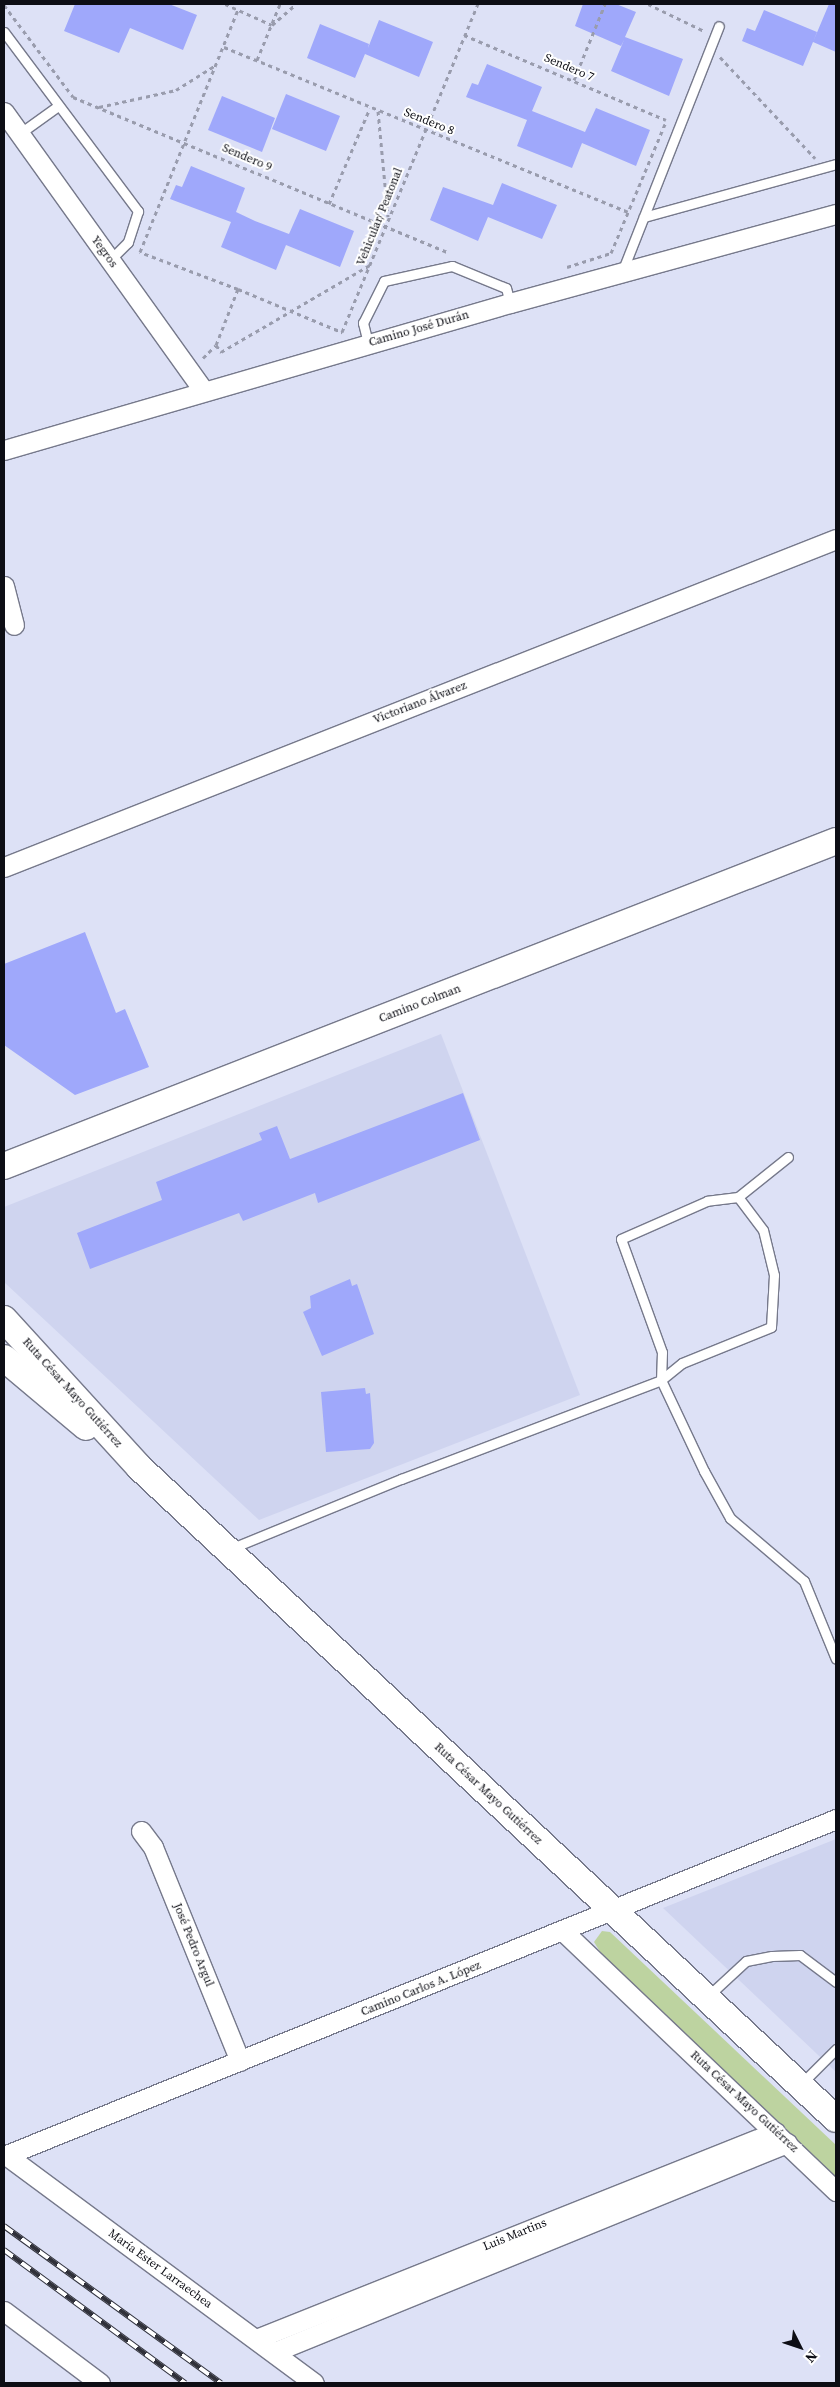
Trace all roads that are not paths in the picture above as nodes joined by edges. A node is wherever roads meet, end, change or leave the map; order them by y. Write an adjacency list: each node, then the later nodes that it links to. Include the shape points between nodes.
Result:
1 (719, 26): 8 (lane)
2 (4, 32): 3 (lane)
3 (58, 106): 5 (lane); 9 (lane, via 138,211 128,242)
4 (4, 112): 5 (street, Yegros)
5 (11, 136): 9 (street, Yegros)
6 (836, 164): 8 (lane)
7 (836, 214): 10 (street, Camino José Durán)
8 (644, 217): 10 (lane)
9 (110, 260): 13 (street, Yegros)
10 (622, 272): 11 (street, Camino José Durán)
11 (510, 302): 12 (street, Camino José Durán); 12 (lane, via 506,288 452,266 384,281 362,322)
12 (368, 343): 13 (street, Camino José Durán)
13 (204, 391): 14 (street, Camino José Durán)
14 (4, 450)
15 (836, 539): 19 (street, Victoriano Álvarez)
16 (4, 586): 17 (street)
17 (14, 625)
18 (836, 841): 21 (main road, Camino Colman)
19 (4, 867)
20 (788, 1157): 22 (lane)
21 (4, 1166)
22 (738, 1197): 25 (lane, via 763,1230 774,1275 771,1327 682,1363); 25 (lane, via 707,1201 621,1239 662,1352)
23 (4, 1319): 26 (main road, Ruta César Mayo Gutiérrez)
24 (4, 1358): 26 (main road, Ruta César Mayo Gutiérrez)
25 (661, 1380): 27 (lane, via 401,1478); 28 (lane, via 730,1518 759,1546 794,1569 804,1581)
26 (139, 1467): 27 (main road, Ruta César Mayo Gutiérrez)
27 (227, 1550): 31 (main road, Ruta César Mayo Gutiérrez)
28 (836, 1659)
29 (836, 1819): 31 (street, Camino Carlos A. López)
30 (141, 1831): 36 (street, José Pedro Argul, via 153,1847)
31 (613, 1911): 32 (street, Camino Carlos A. López); 34 (main road, Ruta César Mayo Gutiérrez)
32 (564, 1932): 36 (street, Camino Carlos A. López); 39 (street, Ruta César Mayo Gutiérrez)
33 (836, 1982): 34 (lane, via 800,1955 772,1956 746,1961)
34 (706, 1998): 37 (main road, Ruta César Mayo Gutiérrez)
35 (836, 2049): 37 (lane)
36 (240, 2061): 40 (street, Camino Carlos A. López)
37 (800, 2085): 38 (main road, Ruta César Mayo Gutiérrez)
38 (836, 2119)
39 (781, 2138): 41 (street, Ruta César Mayo Gutiérrez); 43 (street, Luis Martins); 44 (street, Luis Martins)
40 (5, 2156): 43 (street, María Ester Larraechea)
41 (836, 2190)
42 (4, 2311): 45 (street)
43 (256, 2339): 44 (street, María Ester Larraechea)
44 (274, 2352): 46 (street, María Ester Larraechea)
45 (100, 2383)
46 (314, 2383)

